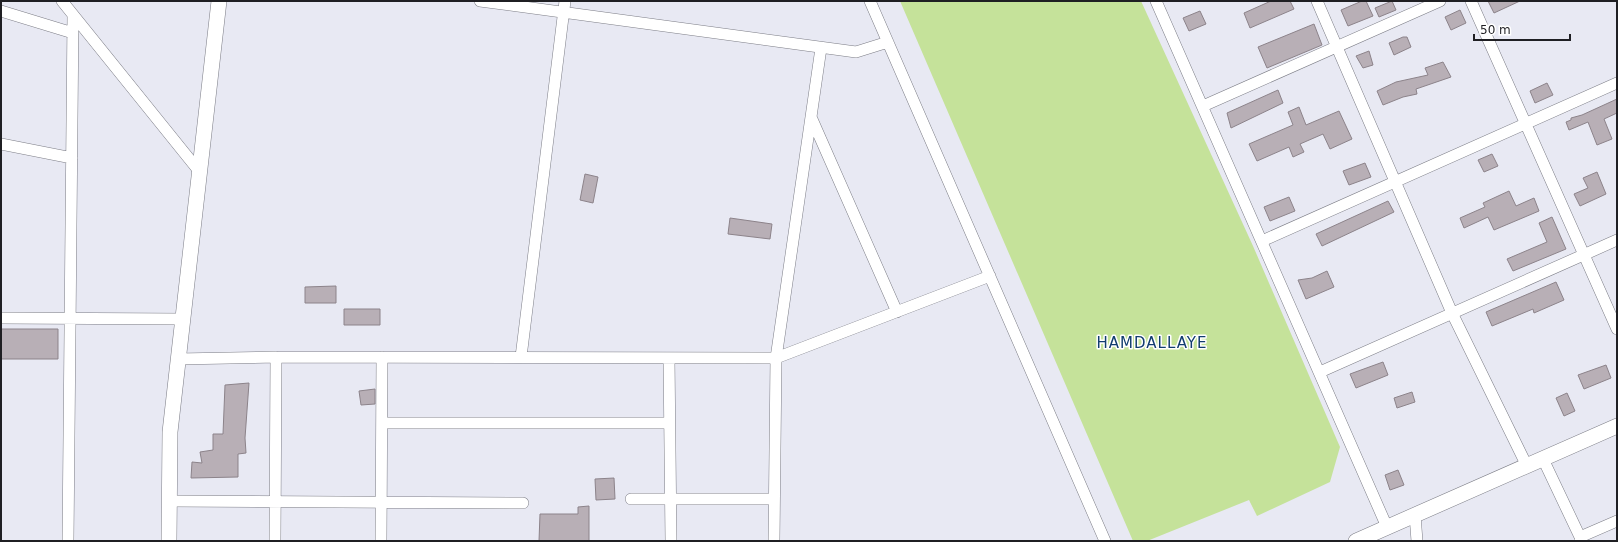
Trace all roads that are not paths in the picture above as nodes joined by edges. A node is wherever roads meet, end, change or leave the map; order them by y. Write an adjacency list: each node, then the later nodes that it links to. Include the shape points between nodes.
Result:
1 (62, 1): 12 (street)
2 (219, 1): 23 (main road)
3 (480, 1): 11 (street)
4 (565, 1): 11 (street)
5 (870, 1): 14 (street)
6 (1156, 1): 18 (street)
7 (1317, 1): 15 (street)
8 (1440, 1): 15 (street)
9 (1471, 1): 20 (street)
10 (1, 11): 13 (street)
11 (564, 12): 16 (street); 37 (street)
12 (73, 16): 13 (street); 23 (street)
13 (73, 33): 22 (street)
14 (888, 42): 16 (street, via 856,52); 28 (street)
15 (1338, 46): 18 (street); 24 (street)
16 (821, 48): 19 (street)
17 (1617, 83): 20 (street)
18 (1203, 106): 26 (street)
19 (811, 117): 29 (street); 39 (street)
20 (1526, 124): 24 (street); 27 (street)
21 (1, 144): 22 (street)
22 (72, 158): 32 (street)
23 (199, 171): 33 (main road)
24 (1395, 182): 26 (street); 30 (street)
25 (1617, 240): 27 (street)
26 (1262, 241): 41 (street)
27 (1584, 254): 30 (street); 34 (street)
28 (990, 276): 29 (street); 64 (street)
29 (897, 312): 39 (street)
30 (1452, 313): 41 (street); 46 (street)
31 (1, 318): 32 (street)
32 (70, 318): 33 (street); 58 (street)
33 (183, 319): 40 (main road)
34 (1617, 329)
35 (276, 357): 36 (street); 40 (street); 51 (street)
36 (382, 357): 37 (street); 42 (street)
37 (521, 357): 38 (street)
38 (668, 358): 39 (street); 43 (street)
39 (776, 358): 49 (street)
40 (178, 359): 50 (main road, via 170,432)
41 (1320, 372): 56 (street)
42 (382, 422): 43 (street); 52 (street)
43 (669, 423): 48 (street)
44 (1617, 426): 45 (main road)
45 (1543, 459): 46 (main road); 57 (street)
46 (1527, 466): 54 (main road)
47 (631, 499): 48 (street)
48 (670, 499): 49 (street); 62 (street)
49 (774, 499): 63 (street)
50 (169, 501): 51 (street); 59 (main road)
51 (275, 502): 52 (street); 60 (street)
52 (381, 502): 53 (street); 61 (street)
53 (523, 503)
54 (1415, 515): 56 (main road); 66 (street)
55 (1617, 521): 57 (street)
56 (1387, 528): 65 (main road)
57 (1580, 539)
58 (68, 541)
59 (169, 541)
60 (275, 541)
61 (381, 541)
62 (671, 541)
63 (774, 541)
64 (1105, 541)
65 (1356, 541)
66 (1417, 541)

